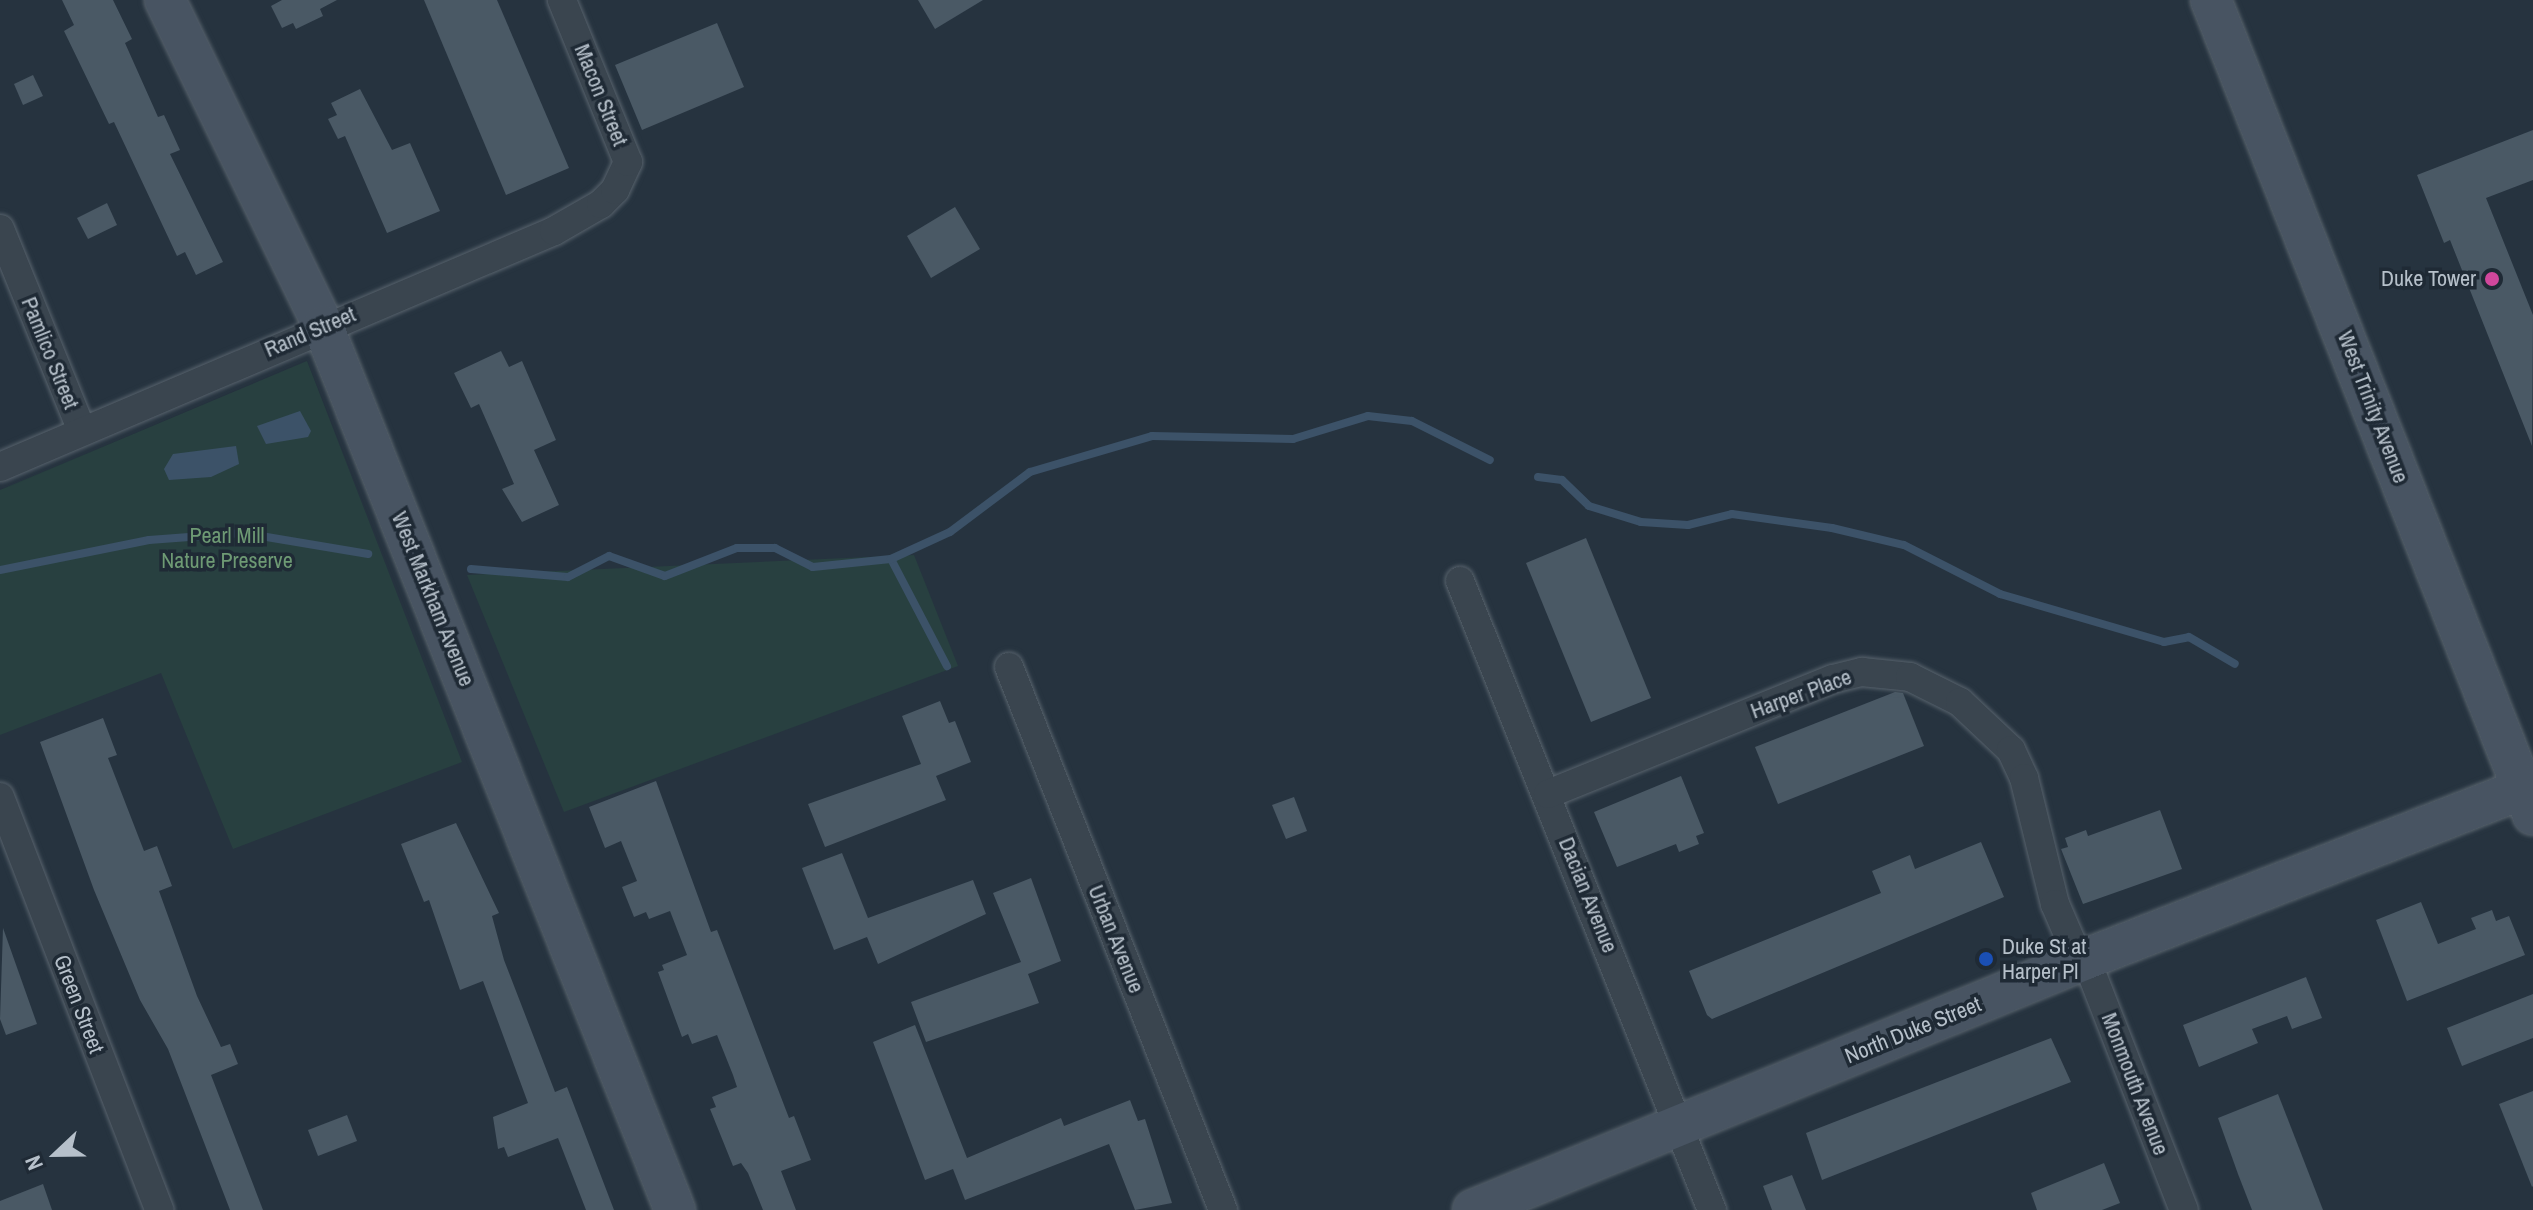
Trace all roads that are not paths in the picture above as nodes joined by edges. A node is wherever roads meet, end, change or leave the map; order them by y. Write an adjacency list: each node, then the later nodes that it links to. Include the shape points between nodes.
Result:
1 (165, 0): 6 (street, West Markham Avenue)
2 (562, 0): 4 (street, Macon Street, via 628,162)
3 (2211, 0): 13 (street, West Trinity Avenue)
4 (615, 190): 6 (street, Rand Street, via 554,231)
5 (0, 229): 7 (street, Pamlico Street)
6 (323, 326): 7 (street, Rand Street); 18 (street, West Markham Avenue)
7 (82, 431): 8 (street, Rand Street)
8 (0, 467)
9 (1460, 581): 11 (street, Dacian Avenue)
10 (1009, 667): 19 (street, Urban Avenue)
11 (1548, 794): 15 (street, Harper Place, via 1833,679 1862,672 1910,677 1960,702 2011,750 2024,778 2055,904); 16 (street, Dacian Avenue)
12 (0, 797): 14 (street, Green Street)
13 (2529, 797): 15 (street, North Duke Street)
14 (7, 836): 17 (street, Green Street)
15 (2083, 960): 16 (street, North Duke Street); 22 (street, Monmouth Avenue)
16 (1679, 1126): 20 (street, North Duke Street); 21 (street, Dacian Avenue)
17 (159, 1210)
18 (675, 1210)
19 (1223, 1210)
20 (1473, 1210)
21 (1712, 1210)
22 (2184, 1210)

